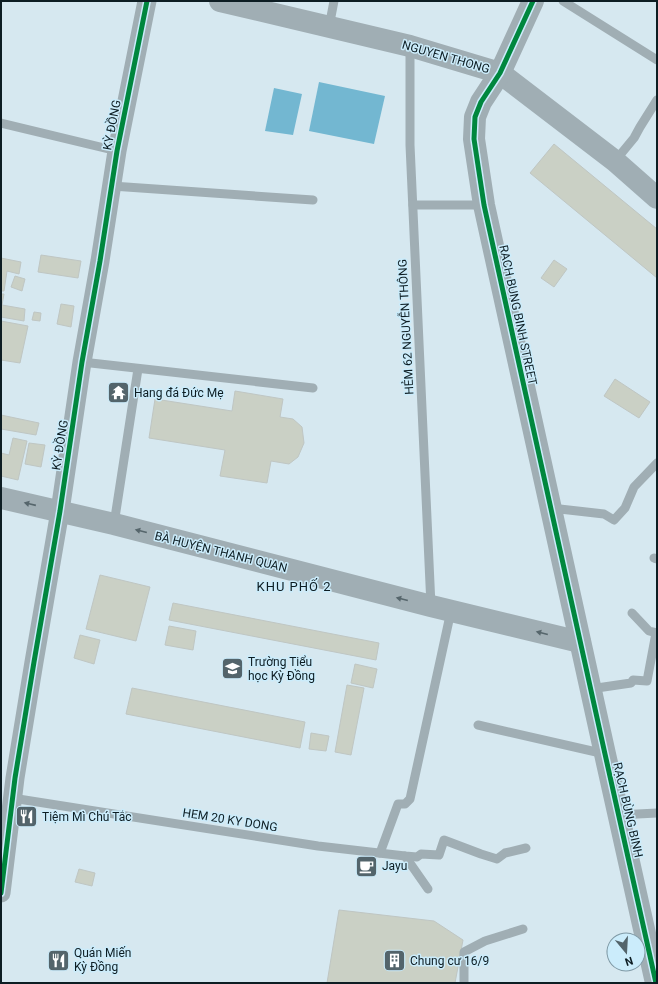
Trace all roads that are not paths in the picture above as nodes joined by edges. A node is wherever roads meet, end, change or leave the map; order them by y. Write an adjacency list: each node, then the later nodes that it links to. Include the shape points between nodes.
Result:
1 (147, 1): 12 (street, KỲ ÐỒNG)
2 (220, 1): 6 (street, NGUYEN THONG)
3 (334, 1): 6 (lane)
4 (533, 1): 9 (street, RACH BUNG BINH STREET)
5 (563, 1): 8 (lane)
6 (329, 27): 7 (street, NGUYEN THONG)
7 (410, 46): 9 (street, NGUYEN THONG); 17 (lane, HẺM 62 NGUYỄN THÔNG)
8 (657, 60)
9 (500, 73): 13 (street, NGUYEN THONG); 18 (street, RACH BUNG BINH STREET, via 475,117 474,139)
10 (657, 100): 13 (lane, via 634,138)
11 (1, 123): 12 (lane)
12 (117, 151): 14 (street, KỲ ÐỒNG)
13 (615, 162): 15 (street, NGUYEN THONG)
14 (112, 186): 16 (lane); 19 (street, KỲ ÐỒNG)
15 (657, 198)
16 (313, 200)
17 (413, 205): 18 (lane); 27 (lane, HẺM 62 NGUYỄN THÔNG)
18 (484, 205): 24 (street, RACH BUNG BINH STREET)
19 (82, 362): 20 (lane); 25 (street, KỲ ÐỒNG)
20 (138, 368): 21 (lane); 26 (lane)
21 (313, 388)
22 (657, 464): 24 (lane, via 634,487 625,508 614,520 604,514)
23 (1, 498): 25 (street, BÀ HUYỆN THANH QUAN, one-way to 23)
24 (551, 508): 30 (street, RACH BUNG BINH STREET)
25 (60, 511): 26 (street, BÀ HUYỆN THANH QUAN); 34 (street, KỲ ÐỒNG, via 32,670)
26 (114, 524): 27 (street, BÀ HUYỆN THANH QUAN, one-way to 26)
27 (441, 608): 30 (street, BÀ HUYỆN THANH QUAN, one-way to 27); 39 (lane, HẺM 62 NGUYỄN THÔNG, via 410,799 405,804 398,804)
28 (632, 613): 29 (lane, via 649,631)
29 (657, 633): 31 (lane, via 647,681 634,680 631,683)
30 (580, 642): 31 (street, RẠCH BÙNG BINH)
31 (590, 689): 33 (street, RẠCH BÙNG BINH)
32 (478, 725): 33 (lane)
33 (605, 754): 37 (street, RẠCH BÙNG BINH)
34 (8, 778): 35 (street, KỲ ÐỒNG)
35 (12, 798): 39 (lane, HEM 20 KY DONG, via 318,846); 42 (street, KỲ ÐỒNG)
36 (657, 813): 37 (lane)
37 (618, 815): 45 (street, RẠCH BÙNG BINH)
38 (526, 848): 40 (lane, HEM 20 KY DONG, via 505,853 497,859 444,840 439,855)
39 (380, 853): 40 (lane, HEM 20 KY DONG)
40 (405, 856): 41 (lane)
41 (428, 889)
42 (1, 894)
43 (523, 929): 44 (lane, via 485,941 464,952)
44 (464, 983)
45 (656, 983)

